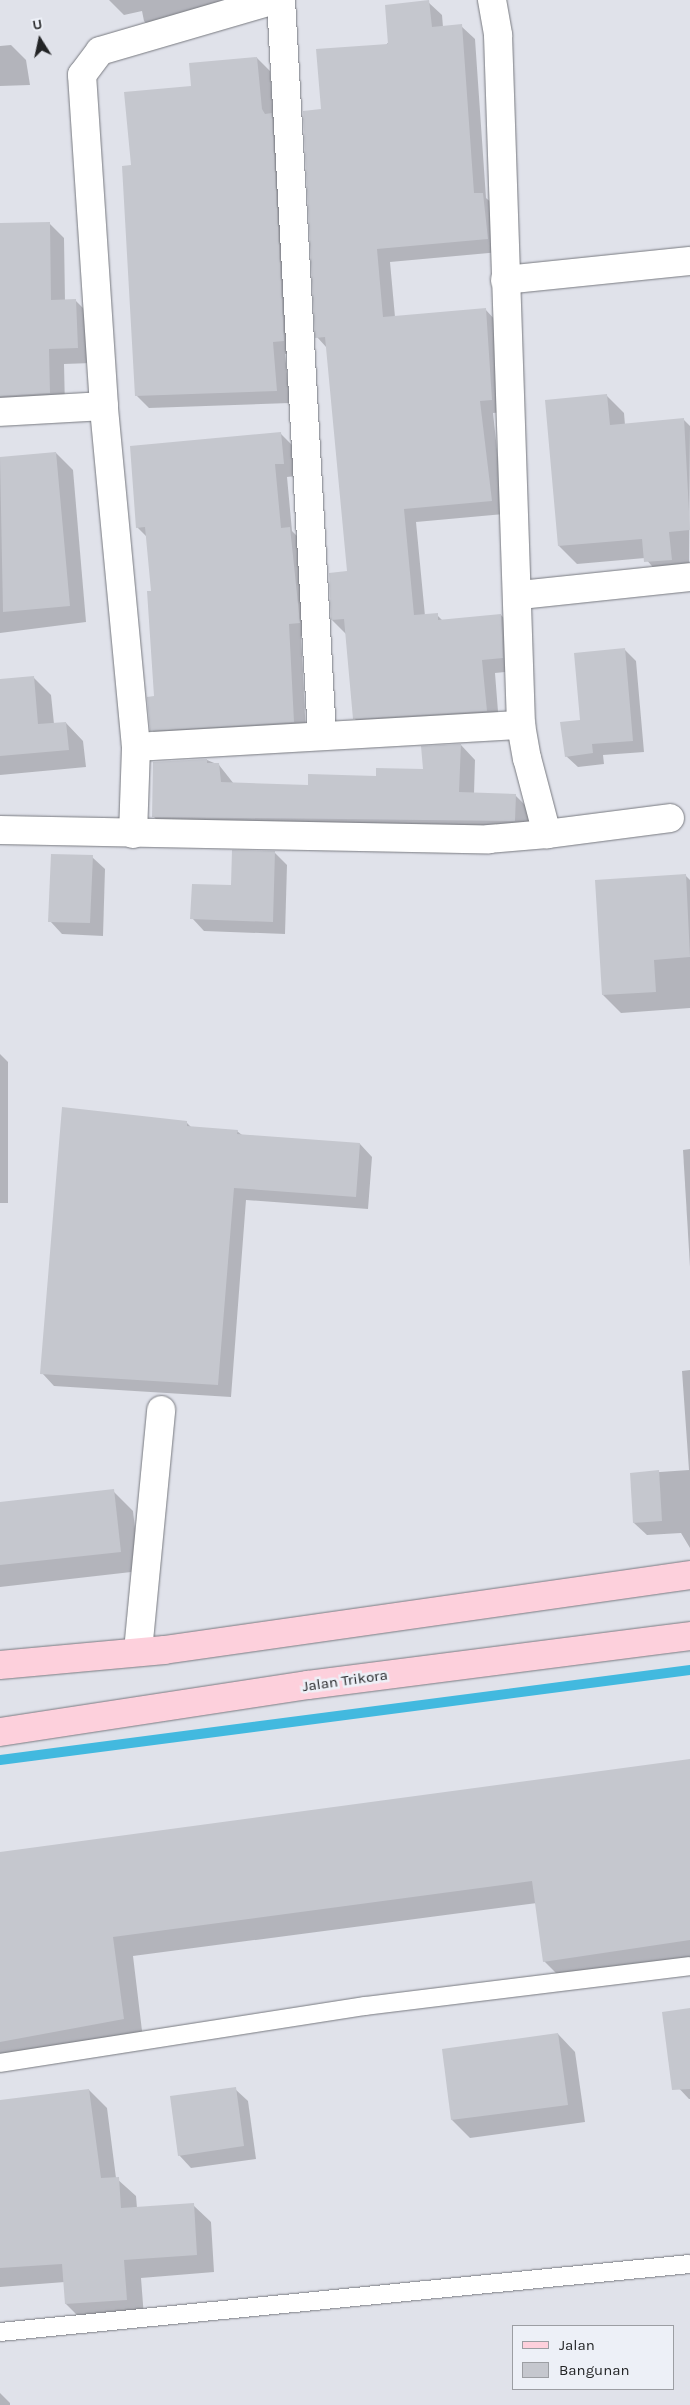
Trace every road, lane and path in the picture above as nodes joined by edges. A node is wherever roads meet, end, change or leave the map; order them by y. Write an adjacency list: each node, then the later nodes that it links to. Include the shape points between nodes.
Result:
1 (274, 0): 6 (street, via 100,51 82,75)
2 (281, 0): 11 (street)
3 (492, 0): 5 (street, via 498,35)
4 (690, 261): 5 (street)
5 (505, 280): 9 (street)
6 (104, 406): 7 (street); 12 (street)
7 (0, 412)
8 (690, 577): 9 (street)
9 (520, 595): 10 (street)
10 (522, 725): 11 (street); 16 (street)
11 (322, 736): 12 (street)
12 (136, 747): 15 (street)
13 (670, 818): 16 (street)
14 (0, 830): 15 (street)
15 (133, 834): 16 (street, via 489,840)
16 (547, 834)
17 (161, 1410): 20 (street)
18 (690, 1576): 20 (main road)
19 (690, 1636): 22 (main road, Jalan Trikora)
20 (138, 1651): 21 (main road)
21 (0, 1665)
22 (0, 1732)
23 (690, 1966): 24 (lane, via 365,2006)
24 (0, 2063)
25 (690, 2264): 26 (lane)
26 (0, 2332)

